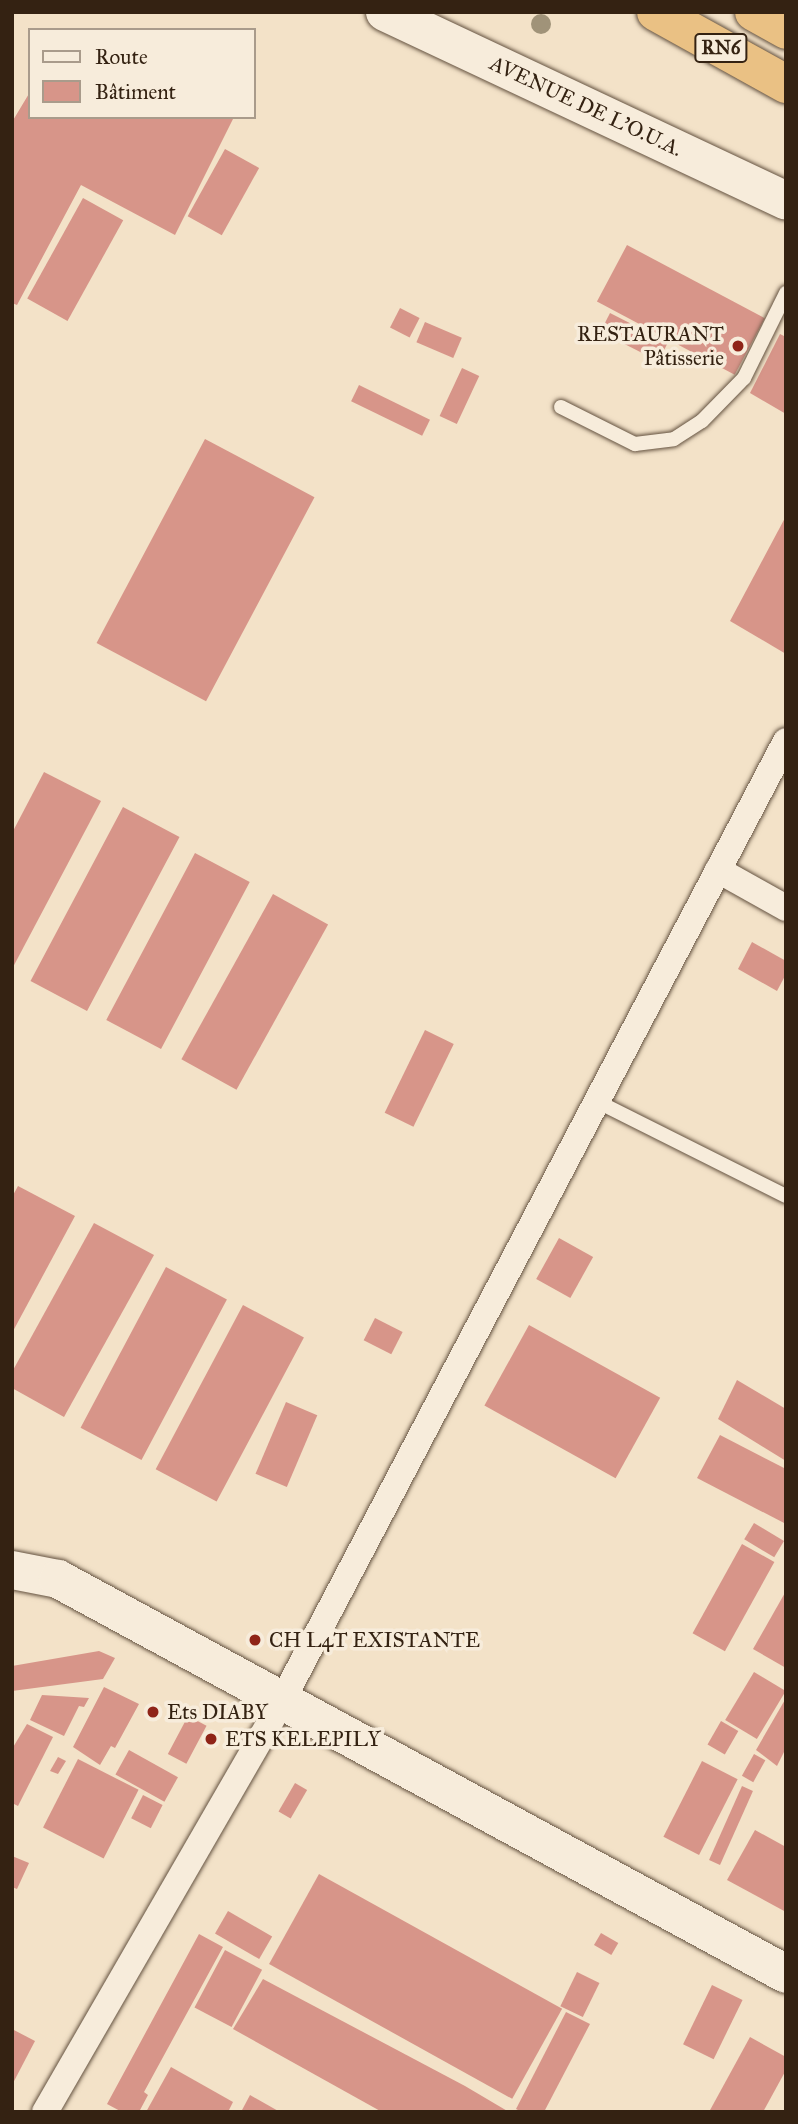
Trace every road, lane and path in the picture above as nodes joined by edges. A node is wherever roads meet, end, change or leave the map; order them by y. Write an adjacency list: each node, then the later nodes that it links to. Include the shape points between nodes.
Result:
1 (385, 12): 6 (street, AVENUE DE L'O.U.A.)
2 (656, 12): 5 (highway, RN6)
3 (754, 12): 4 (highway, RN6)
4 (786, 30)
5 (786, 84)
6 (786, 201)
7 (786, 293): 8 (lane, via 744,378 702,421 674,439 635,444)
8 (561, 407)
9 (786, 741): 10 (street)
10 (718, 870): 11 (street); 12 (street)
11 (786, 908)
12 (596, 1101): 13 (lane); 15 (street)
13 (786, 1196)
14 (12, 1570): 15 (street, via 58,1580)
15 (282, 1701): 16 (street); 17 (street)
16 (786, 1974)
17 (45, 2112)

